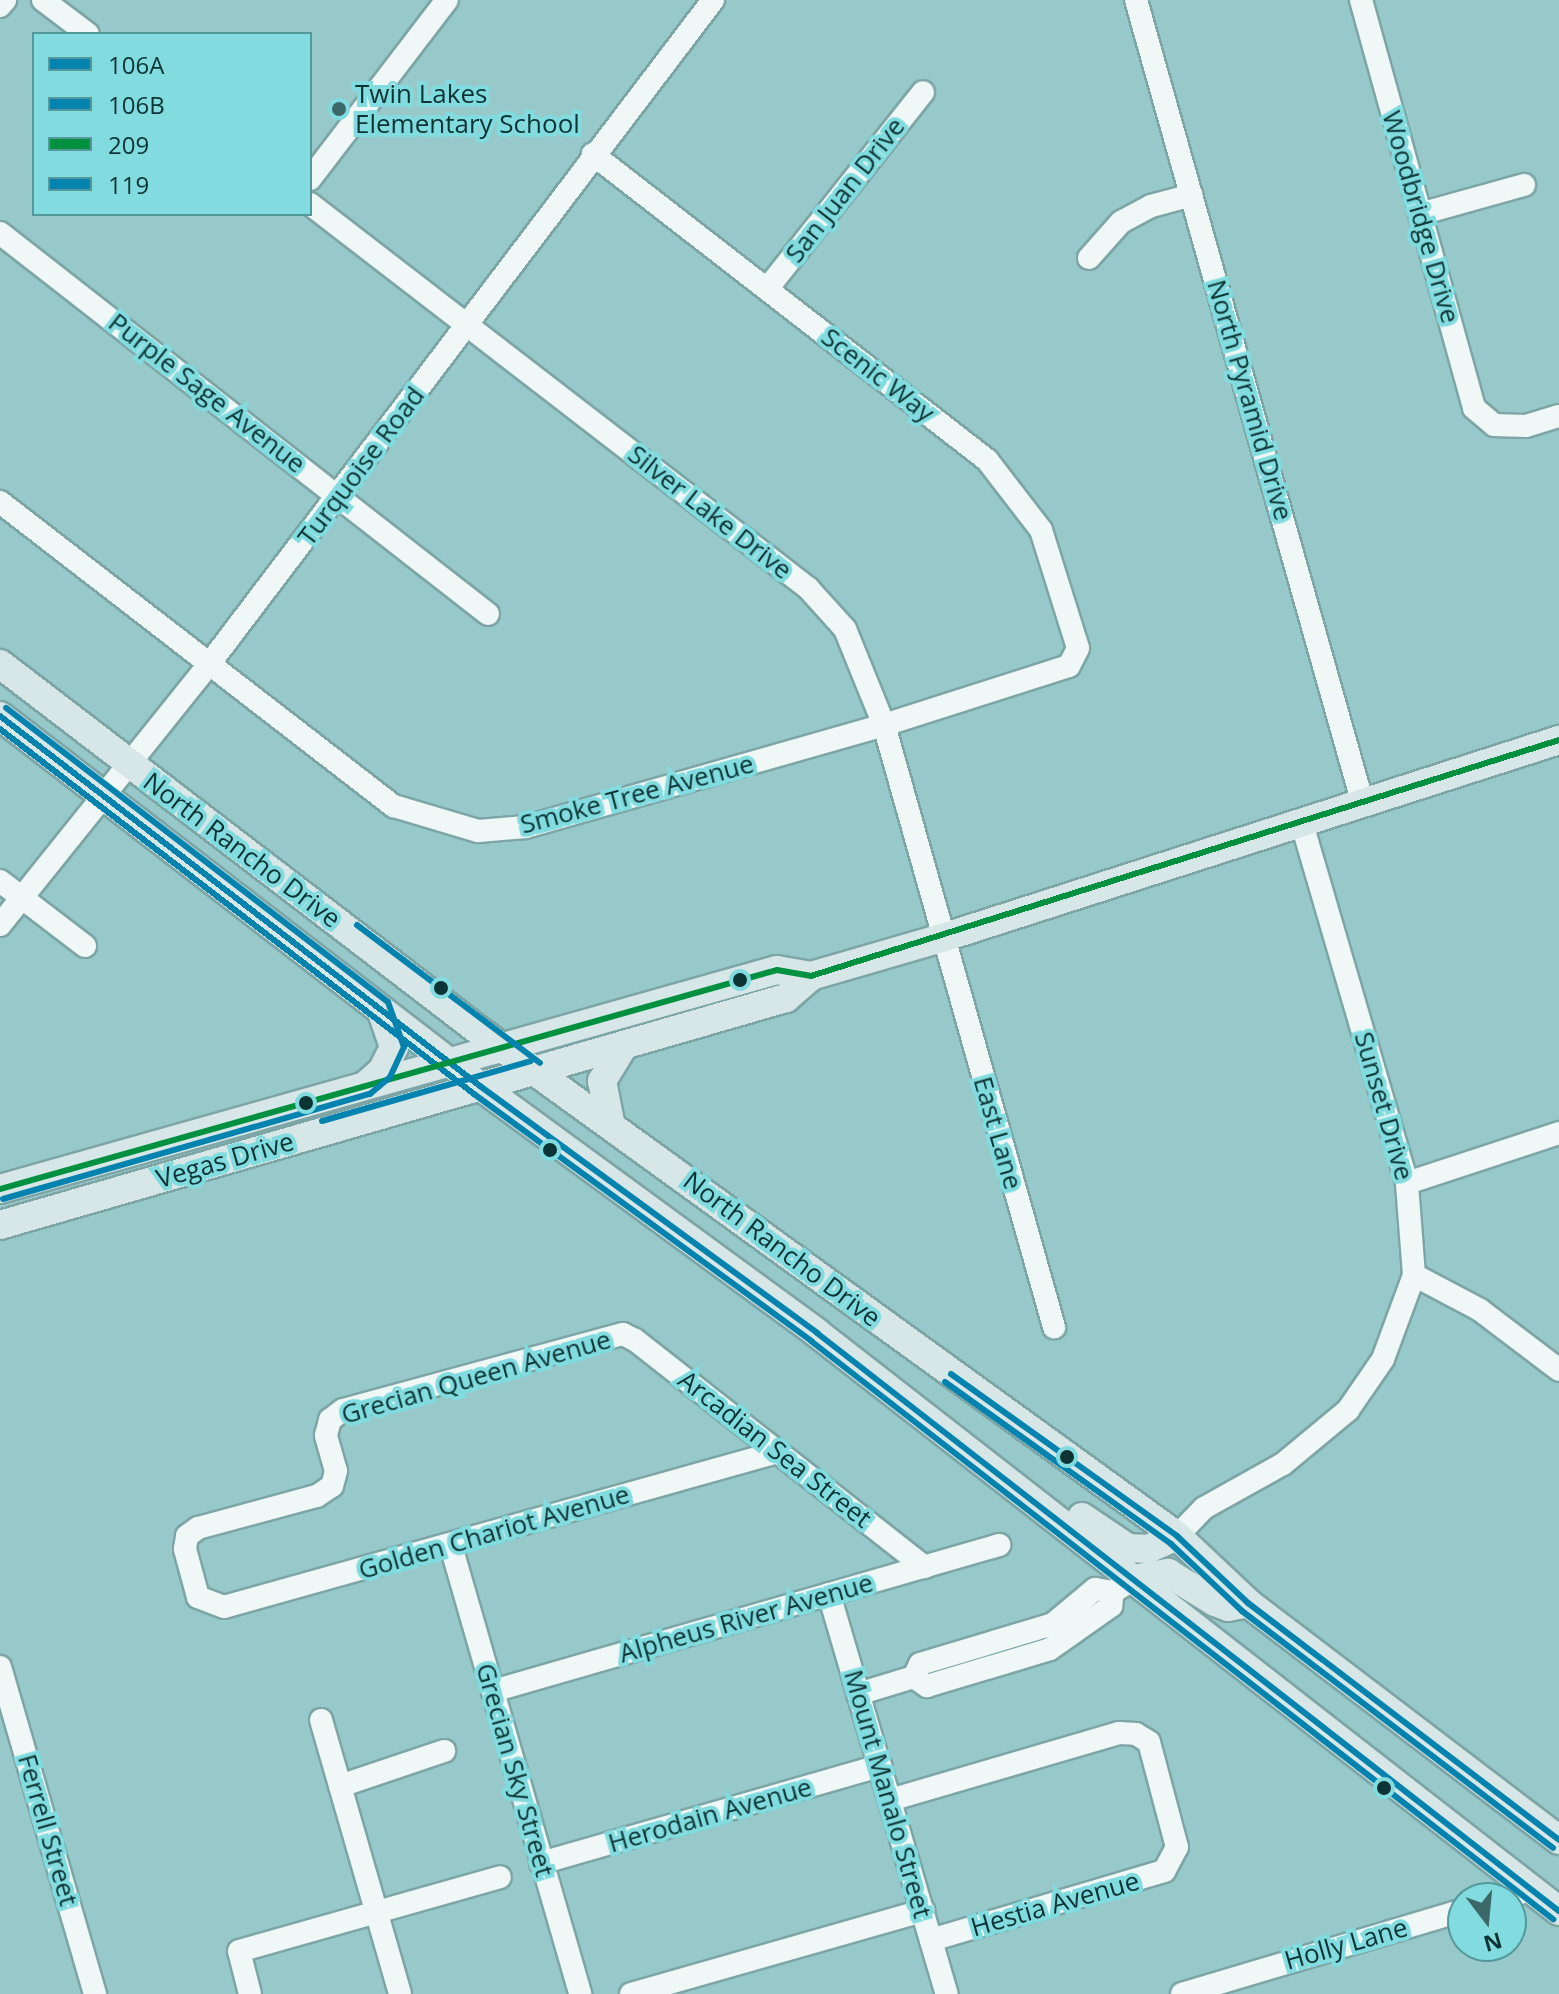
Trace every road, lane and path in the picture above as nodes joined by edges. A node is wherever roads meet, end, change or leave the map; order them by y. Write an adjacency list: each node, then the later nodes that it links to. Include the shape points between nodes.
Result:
1 (5, 0): 7 (street)
2 (43, 0): 8 (street)
3 (447, 0): 11 (street)
4 (713, 0): 10 (street, Turquoise Road)
5 (1136, 0): 13 (street, North Pyramid Drive)
6 (1361, 0): 15 (street, Woodbridge Drive)
7 (0, 6)
8 (85, 32)
9 (923, 92): 18 (street, San Juan Drive)
10 (593, 154): 18 (street, Scenic Way); 19 (street, Turquoise Road)
11 (312, 176)
12 (1524, 185): 15 (street)
13 (1192, 195): 17 (street, via 1151,206 1121,222); 32 (street, North Pyramid Drive)
14 (312, 206): 19 (street, Silver Lake Drive)
15 (1420, 214): 20 (street, Woodbridge Drive, via 1474,408 1494,425 1526,426)
16 (0, 233): 21 (street, Purple Sage Avenue)
17 (1089, 258)
18 (767, 289): 24 (street, Scenic Way, via 987,460 1041,530 1063,585)
19 (469, 324): 21 (street, Turquoise Road); 28 (street, Silver Lake Drive, via 808,588 845,629)
20 (1559, 416)
21 (339, 495): 23 (street, Purple Sage Avenue); 25 (street, Turquoise Road)
22 (0, 502): 25 (street, Smoke Tree Avenue)
23 (488, 614)
24 (1077, 658): 28 (street, Smoke Tree Avenue, via 1069,666)
25 (210, 663): 28 (street, Smoke Tree Avenue, via 394,806 478,831 526,827); 30 (street, Turquoise Road)
26 (0, 664): 30 (main road, North Rancho Drive)
27 (0, 716): 31 (main road, North Rancho Drive)
28 (884, 725): 37 (street, Silver Lake Drive)
29 (1559, 740): 32 (main road, Vegas Drive)
30 (131, 765): 31 (street, Turquoise Road); 42 (main road, North Rancho Drive)
31 (106, 797): 35 (street, Turquoise Road); 40 (main road, North Rancho Drive)
32 (1362, 801): 33 (main road, Vegas Drive)
33 (1301, 820): 37 (main road, Vegas Drive); 49 (street, Sunset Drive)
34 (0, 881): 35 (street)
35 (23, 898): 36 (street, Turquoise Road); 38 (street)
36 (0, 925)
37 (942, 938): 39 (main road, Vegas Drive); 53 (street, East Lane)
38 (85, 946)
39 (811, 976): 41 (main road, Vegas Drive, via 786,998); 42 (main road, Vegas Drive, via 777,970)
40 (381, 1009): 43 (main road, North Rancho Drive); 45 (main road, via 394,1047 382,1071)
41 (624, 1045): 44 (main road, Vegas Drive); 47 (main road, via 602,1081)
42 (502, 1047): 43 (main road, Vegas Drive); 44 (main road, North Rancho Drive)
43 (449, 1062): 45 (main road, Vegas Drive); 46 (main road, North Rancho Drive)
44 (534, 1071): 46 (main road, Vegas Drive); 47 (main road, North Rancho Drive)
45 (366, 1085): 50 (main road, Vegas Drive)
46 (480, 1086): 51 (main road, Vegas Drive); 57 (main road, North Rancho Drive, via 634,1195)
47 (610, 1122): 58 (main road, North Rancho Drive)
48 (1559, 1133): 49 (street)
49 (1407, 1183): 52 (street, Sunset Drive)
50 (0, 1189)
51 (0, 1225)
52 (1414, 1275): 55 (street, via 1480,1310); 58 (street, Sunset Drive, via 1383,1359 1348,1410 1283,1464 1204,1508)
53 (1054, 1327)
54 (623, 1334): 56 (street, Arcadian Sea Street); 65 (street, Grecian Queen Avenue, via 343,1410 330,1420 326,1435 336,1471 332,1486 317,1496 187,1536 185,1549 198,1597)
55 (1559, 1370)
56 (778, 1452): 60 (street, Golden Chariot Avenue); 61 (street, Arcadian Sea Street)
57 (1050, 1514): 58 (main road, via 1080,1515 1128,1548 1148,1549); 62 (main road, North Rancho Drive)
58 (1177, 1536): 64 (main road, North Rancho Drive)
59 (999, 1545): 61 (street, Alpheus River Avenue)
60 (451, 1546): 65 (street, Golden Chariot Avenue, via 224,1607); 67 (street, Grecian Sky Street)
61 (925, 1567): 63 (street, Alpheus River Avenue)
62 (1123, 1585): 64 (main road, via 1168,1573 1228,1607); 68 (street, via 1095,1589 1053,1624 920,1664 914,1677); 77 (main road, North Rancho Drive)
63 (829, 1594): 67 (street, Alpheus River Avenue); 68 (street, Mount Manalo Street)
64 (1248, 1603): 74 (main road, North Rancho Drive)
65 (210, 1606)
66 (0, 1667): 85 (street, Ferrell Street)
67 (493, 1691): 75 (street, Grecian Sky Street)
68 (858, 1694): 71 (street, Mount Manalo Street)
69 (321, 1720): 72 (street)
70 (444, 1751): 72 (street)
71 (880, 1766): 73 (street, Mount Manalo Street); 75 (street, Herodain Avenue)
72 (340, 1786): 81 (street)
73 (890, 1800): 79 (street, Mount Manalo Street); 83 (street, Hestia Avenue, via 1119,1733 1149,1742 1177,1847 1164,1871)
74 (1559, 1840)
75 (541, 1863): 88 (street, Grecian Sky Street)
76 (500, 1877): 81 (street)
77 (1531, 1890): 78 (street); 80 (main road, North Rancho Drive)
78 (1527, 1891)
79 (923, 1911): 83 (street, Mount Manalo Street); 89 (street)
80 (1559, 1911)
81 (376, 1912): 86 (street, via 239,1951); 87 (street)
82 (1447, 1915): 84 (street, Holly Lane)
83 (931, 1940): 90 (street, Mount Manalo Street)
84 (1232, 1986): 91 (street, Holly Lane)
85 (95, 1994)
86 (250, 1994)
87 (400, 1994)
88 (580, 1994)
89 (631, 1994)
90 (947, 1994)
91 (1182, 1994)

